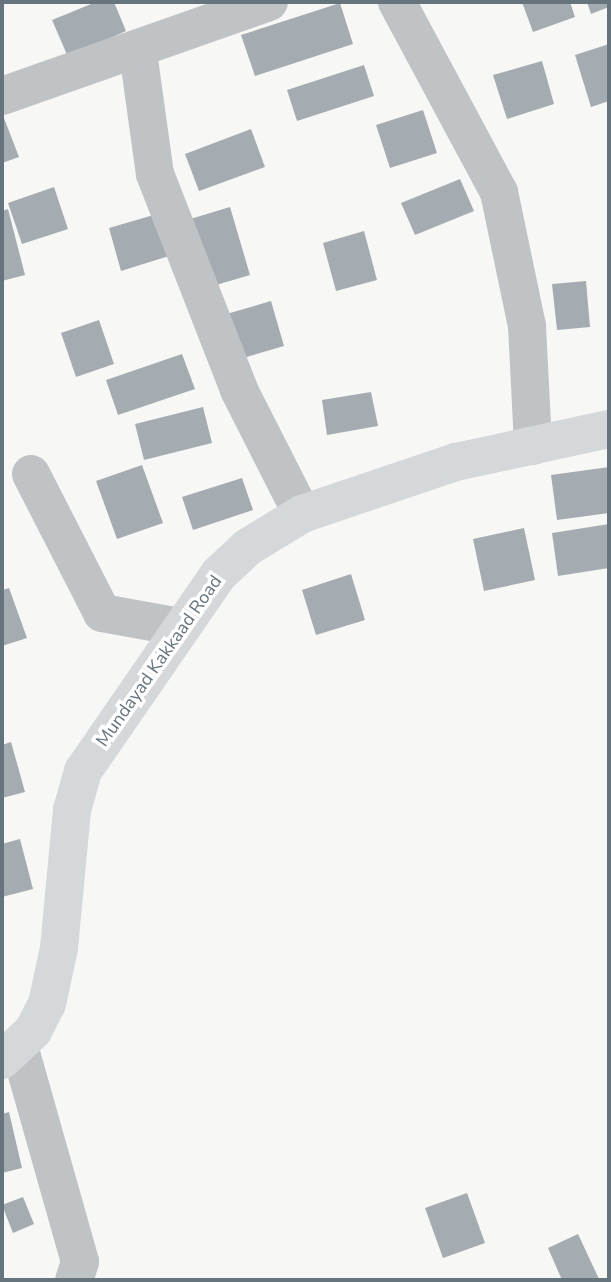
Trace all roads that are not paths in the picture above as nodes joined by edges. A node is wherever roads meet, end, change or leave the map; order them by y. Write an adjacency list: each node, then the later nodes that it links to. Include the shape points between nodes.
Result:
1 (269, 2): 3 (street)
2 (397, 2): 6 (street, via 499,192 527,327)
3 (138, 52): 4 (street); 8 (street, via 155,174 239,390)
4 (2, 96)
5 (609, 429): 6 (main road, Mundayad Kakkaad Road)
6 (533, 446): 8 (main road, Mundayad Kakkaad Road, via 456,462)
7 (31, 474): 9 (street, via 102,613)
8 (302, 514): 9 (main road, Mundayad Kakkaad Road, via 248,547 219,574)
9 (180, 627): 10 (main road, Mundayad Kakkaad Road, via 83,771 72,810 60,948 47,1004)
10 (10, 1053): 11 (street, via 80,1262)
11 (74, 1280)

